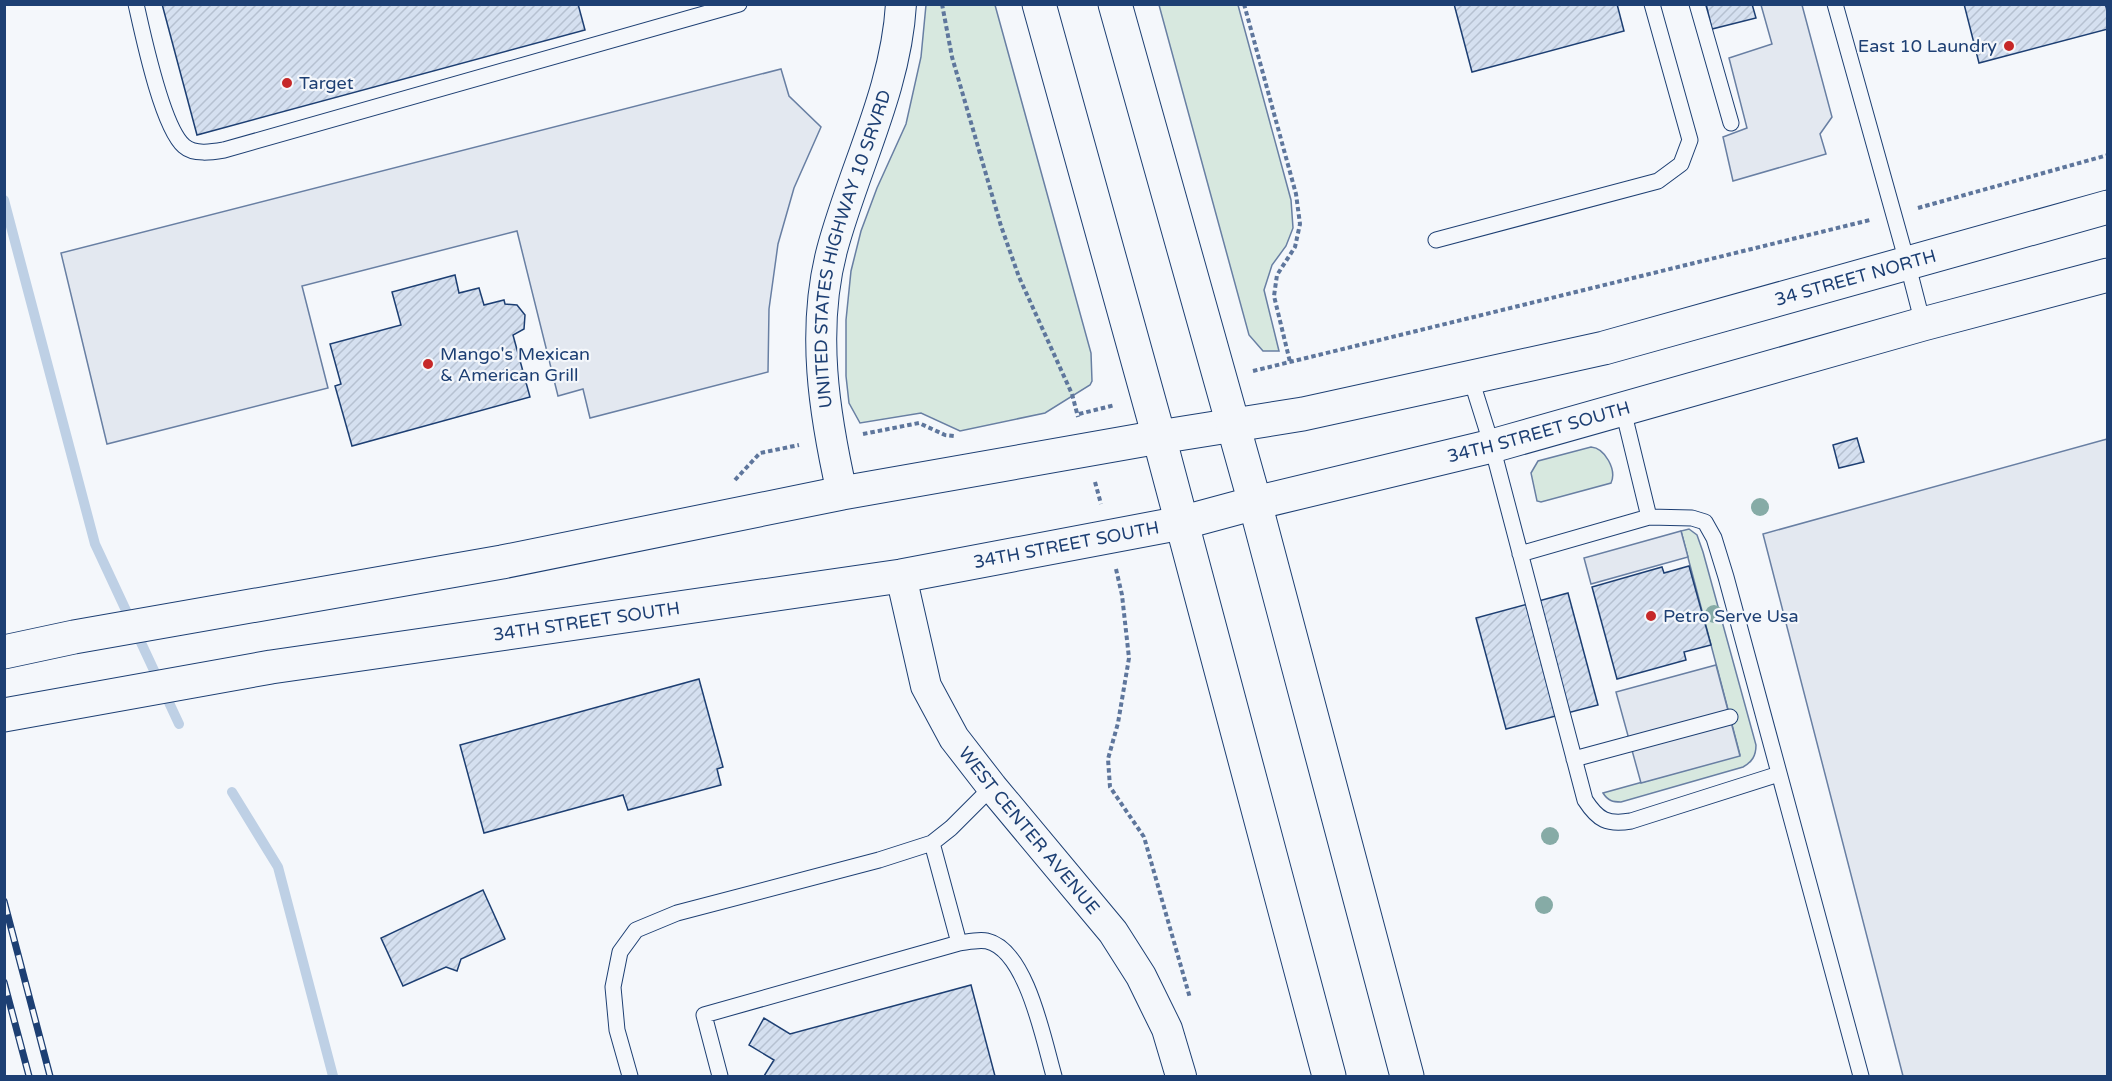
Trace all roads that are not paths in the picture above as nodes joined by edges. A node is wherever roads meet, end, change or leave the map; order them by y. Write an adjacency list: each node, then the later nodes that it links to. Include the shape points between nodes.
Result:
1 (136, 4): 2 (lane, via 154,80 173,132 185,147 205,152 224,150)
2 (739, 4)
3 (901, 4): 20 (street, UNITED STATES HIGHWAY 10 SRVRD, via 888,84 837,232 822,309 821,371)
4 (1039, 4): 18 (main road)
5 (1115, 4): 17 (main road)
6 (1652, 4): 11 (lane, via 1690,140 1681,164 1658,181)
7 (1697, 4): 9 (lane)
8 (1835, 4): 12 (lane)
9 (1731, 123)
10 (2108, 207): 12 (main road, 34 STREET NORTH)
11 (1436, 240)
12 (1907, 262): 14 (lane); 15 (main road, 34 STREET NORTH, via 1604,348)
13 (2108, 275): 14 (main road, 34TH STREET SOUTH)
14 (1923, 324): 16 (main road, 34TH STREET SOUTH)
15 (1470, 379): 17 (main road); 19 (lane)
16 (1623, 410): 19 (main road, 34TH STREET SOUTH); 22 (lane)
17 (1232, 426): 18 (main road); 21 (main road)
18 (1160, 437): 20 (main road); 23 (main road)
19 (1492, 446): 21 (main road, 34TH STREET SOUTH); 24 (lane)
20 (842, 493): 26 (main road, via 502,562)
21 (1255, 503): 23 (main road, 34TH STREET SOUTH); 39 (main road)
22 (1649, 517): 24 (lane); 30 (lane, via 1705,522 1714,538)
23 (1181, 523): 25 (main road, 34TH STREET SOUTH); 38 (main road)
24 (1520, 554): 29 (lane)
25 (901, 576): 27 (main road, 34TH STREET SOUTH, via 271,667); 31 (street, WEST CENTER AVENUE, via 926,686 954,738)
26 (4, 652)
27 (4, 716)
28 (1730, 717): 29 (lane)
29 (1574, 759): 30 (lane, via 1585,800 1593,813 1617,823)
30 (1779, 774): 40 (lane)
31 (992, 787): 32 (lane); 37 (street, WEST CENTER AVENUE, via 1113,933 1141,976 1167,1029)
32 (932, 843): 33 (lane); 34 (lane, via 677,914 636,930 620,952 613,987 617,1030)
33 (959, 943): 35 (lane, via 704,1015); 36 (lane, via 986,940 1003,950 1020,973 1035,1009)
34 (630, 1077)
35 (720, 1077)
36 (1054, 1077)
37 (1181, 1077)
38 (1329, 1077)
39 (1407, 1077)
40 (1861, 1077)

